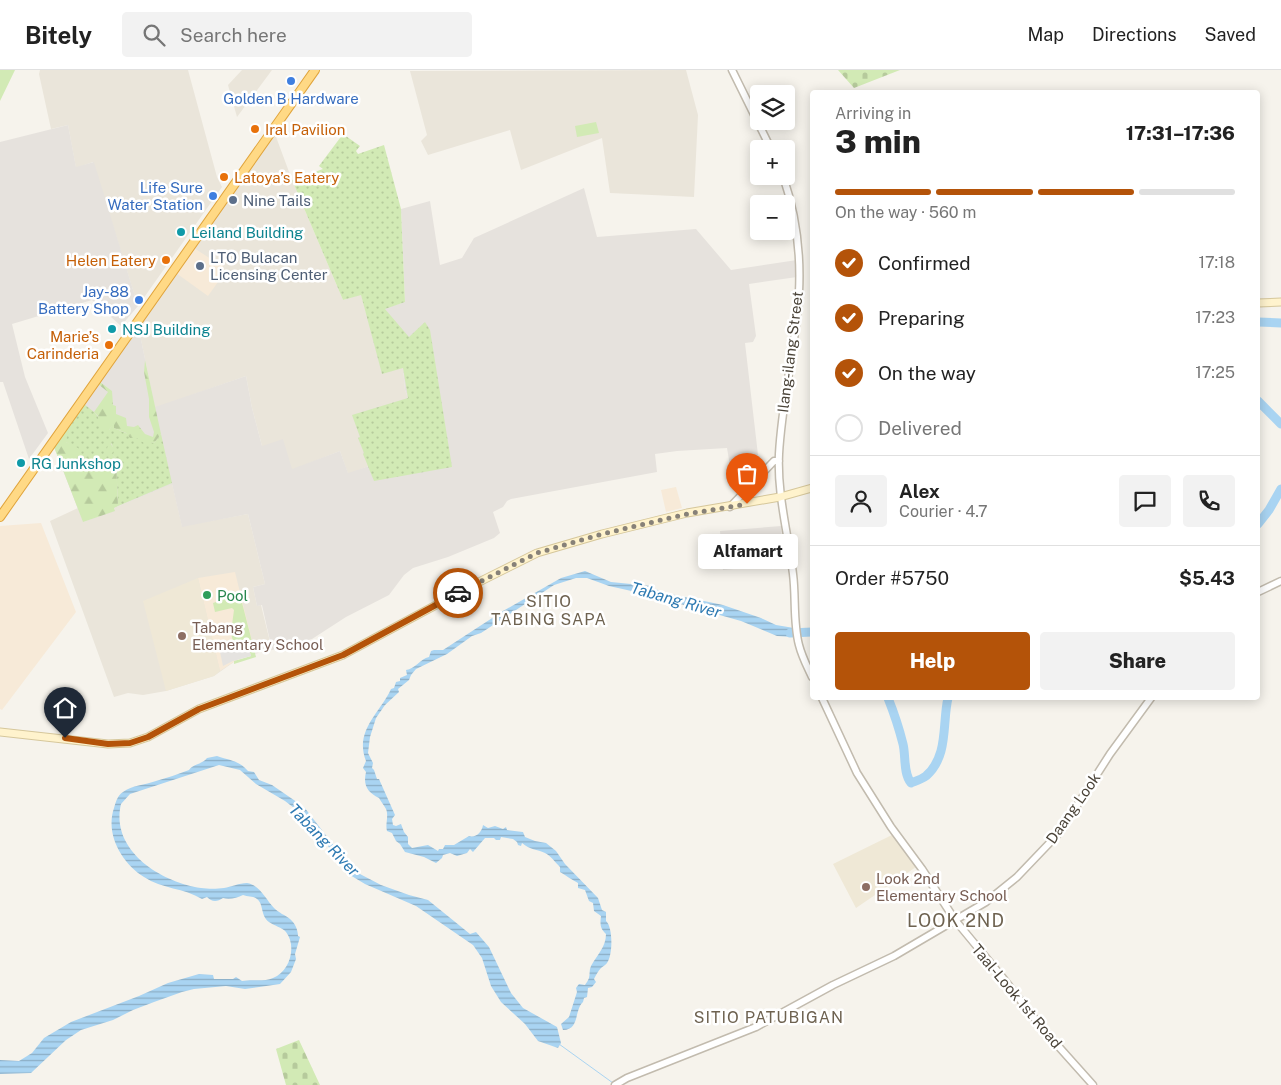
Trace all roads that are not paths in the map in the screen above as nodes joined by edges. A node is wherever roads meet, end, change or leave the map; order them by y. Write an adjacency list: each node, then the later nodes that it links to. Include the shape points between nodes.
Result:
1 (309, 70): 12 (highway)
2 (315, 70): 13 (highway)
3 (732, 70): 4 (street)
4 (767, 140)
5 (786, 185): 8 (street, Ilang-ilang Street, via 796,221 799,266 797,318 782,412)
6 (1281, 302): 7 (main road)
7 (1260, 303)
8 (779, 461): 10 (street); 11 (street, via 774,461)
9 (810, 488): 10 (main road)
10 (780, 496): 11 (main road); 16 (street, via 793,574 798,639)
11 (729, 507): 19 (main road, via 602,534 537,553 343,655 199,709 148,737 130,743 108,744)
12 (0, 509)
13 (0, 517)
14 (1281, 581): 15 (street)
15 (1260, 591)
16 (810, 673)
17 (823, 700): 20 (street, Taal-Look 1st Road, via 857,773)
18 (1150, 700): 20 (street, Daang Look, via 1060,832 1018,877 986,902)
19 (0, 732)
20 (955, 920): 21 (street, Daang Look, via 894,956 756,1027); 22 (street, Taal-Look 1st Road, via 1042,1028)
21 (616, 1084)
22 (1093, 1085)

